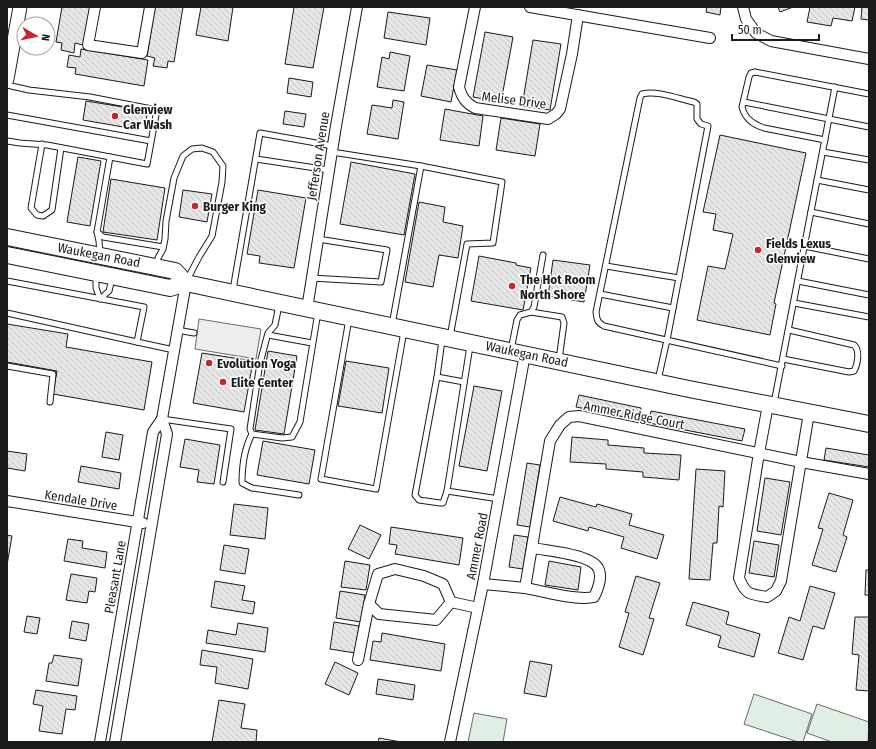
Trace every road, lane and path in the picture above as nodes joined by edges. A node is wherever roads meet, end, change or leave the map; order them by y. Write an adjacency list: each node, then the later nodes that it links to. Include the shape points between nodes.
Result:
1 (20, 7): 12 (street)
2 (95, 7): 3 (street, via 88,44 142,53)
3 (150, 7)
4 (357, 7): 25 (street, Jefferson Avenue)
5 (475, 7): 9 (street, Melise Drive, via 459,87 466,103 475,108 548,119 560,109)
6 (530, 7): 8 (street)
7 (743, 7): 11 (street, via 746,19 756,33 771,41)
8 (550, 9): 9 (street)
9 (578, 15): 10 (street)
10 (710, 38)
11 (869, 58)
12 (7, 79)
13 (7, 84): 22 (lane, via 29,90 90,97 152,109 156,115)
14 (835, 87): 15 (lane); 16 (lane, via 755,72 749,77); 18 (lane)
15 (869, 94)
16 (744, 102): 18 (lane); 20 (lane, via 743,112 756,125)
17 (7, 115): 22 (lane)
18 (829, 119): 19 (lane); 20 (lane)
19 (869, 127)
20 (824, 140): 26 (lane)
21 (7, 141): 23 (lane)
22 (151, 141): 27 (lane, via 147,164)
23 (42, 144): 24 (lane); 24 (lane, via 32,208 37,215 43,216 52,210)
24 (61, 148): 27 (lane)
25 (332, 149): 28 (lane, via 260,134); 30 (lane); 31 (street, Jefferson Avenue)
26 (822, 152): 29 (lane); 32 (lane)
27 (110, 158): 36 (lane)
28 (256, 159): 31 (lane); 54 (lane)
29 (869, 160)
30 (421, 166): 66 (lane); 71 (lane, via 502,182 493,243 467,244)
31 (329, 170): 38 (street, Jefferson Avenue)
32 (817, 180): 33 (lane); 34 (lane)
33 (869, 190)
34 (811, 212): 35 (lane); 39 (lane)
35 (869, 224)
36 (97, 232): 40 (lane, via 104,237); 42 (lane)
37 (7, 237): 42 (main road, Waukegan Road)
38 (318, 239): 49 (street, Jefferson Avenue); 49 (lane, via 386,250 381,282)
39 (804, 246): 44 (lane); 52 (lane)
40 (163, 247): 46 (lane); 53 (lane, via 174,178 183,156 192,150 202,148 213,152 222,166 222,182 212,236)
41 (7, 255): 47 (main road, Waukegan Road)
42 (100, 255): 46 (main road, Waukegan Road)
43 (543, 255): 62 (lane)
44 (869, 260)
45 (606, 266): 50 (lane); 50 (lane, via 640,98 642,94 655,93 694,102 697,104 697,119 701,124 708,126); 55 (lane)
46 (157, 267): 53 (main road, Waukegan Road, via 175,271)
47 (96, 273): 48 (main road, Waukegan Road); 57 (lane, via 96,288)
48 (113, 276): 53 (main road, Waukegan Road, via 170,288); 57 (lane, via 109,291)
49 (311, 278): 61 (street, Jefferson Avenue)
50 (679, 278): 60 (lane)
51 (7, 281): 57 (lane)
52 (798, 281): 56 (lane); 59 (lane)
53 (186, 283): 54 (main road, Waukegan Road); 67 (street, Pleasant Lane)
54 (233, 293): 58 (main road, Waukegan Road)
55 (600, 294): 60 (lane); 72 (lane, via 596,312 596,320 599,323)
56 (869, 294)
57 (100, 299): 73 (lane, via 144,307)
58 (279, 303): 61 (main road, Waukegan Road); 70 (lane, via 275,325)
59 (794, 303): 64 (lane); 68 (lane)
60 (673, 308): 72 (lane)
61 (312, 310): 65 (main road, Waukegan Road); 74 (lane)
62 (531, 312): 77 (lane, via 520,315 517,320); 79 (lane, via 562,317 564,324)
63 (7, 313): 73 (lane)
64 (869, 317)
65 (349, 318): 66 (main road, Waukegan Road); 66 (lane, via 321,479 376,489)
66 (398, 328): 71 (main road, Waukegan Road)
67 (177, 330): 69 (lane); 76 (street, Pleasant Lane)
68 (789, 330): 78 (lane); 78 (lane, via 854,345 858,350 856,368 848,372)
69 (194, 333)
70 (268, 335): 74 (lane); 90 (lane, via 260,363 250,429)
71 (446, 338): 75 (main road, Waukegan Road); 82 (lane)
72 (667, 340): 81 (lane); 84 (lane)
73 (137, 342): 76 (lane)
74 (312, 343): 90 (lane, via 300,422 292,437)
75 (471, 343): 77 (main road, Waukegan Road); 83 (lane)
76 (174, 350): 88 (street, Pleasant Lane)
77 (518, 352): 79 (main road, Waukegan Road); 97 (street, Ammer Road)
78 (783, 359): 81 (lane)
79 (559, 361): 84 (main road, Waukegan Road)
80 (7, 366): 85 (lane, via 53,374)
81 (782, 366): 86 (lane)
82 (437, 377): 83 (lane); 95 (lane, via 415,495 419,500 443,503)
83 (464, 382): 95 (lane)
84 (657, 382): 86 (main road, Waukegan Road)
85 (50, 402)
86 (771, 405): 87 (main road, Waukegan Road); 91 (street)
87 (809, 413): 89 (main road, Waukegan Road); 92 (street)
88 (162, 419): 94 (lane, via 231,429); 99 (street, Pleasant Lane, via 153,432); 100 (street, Pleasant Lane, via 167,434)
89 (869, 424)
90 (252, 434): 96 (lane, via 247,443 242,483 252,488)
91 (759, 453): 92 (street, Ammer Ridge Court); 92 (street, via 739,578 748,593 758,596 767,597 776,591 781,581); 101 (street, Ammer Ridge Court, via 579,416 569,417 560,425 550,441)
92 (801, 462): 93 (street, Ammer Ridge Court)
93 (869, 474)
94 (223, 482)
95 (447, 491): 97 (lane)
96 (299, 495)
97 (499, 499): 102 (street, Ammer Road)
98 (7, 501): 99 (street, Kendale Drive)
99 (137, 523): 100 (street, Kendale Drive); 108 (street, Pleasant Lane)
100 (152, 525): 109 (street, Pleasant Lane)
101 (533, 548): 103 (street, Ammer Ridge Court); 103 (street, via 583,557 594,563 599,569 598,590 594,597 587,599)
102 (484, 584): 103 (street); 106 (street, Ammer Road)
103 (525, 588)
104 (451, 602): 105 (street, via 436,620 380,614); 105 (street, via 443,584 395,569 378,574); 106 (street)
105 (369, 604): 107 (street)
106 (478, 608): 110 (street, Ammer Road)
107 (358, 660)
108 (100, 742)
109 (114, 742)
110 (450, 742)

